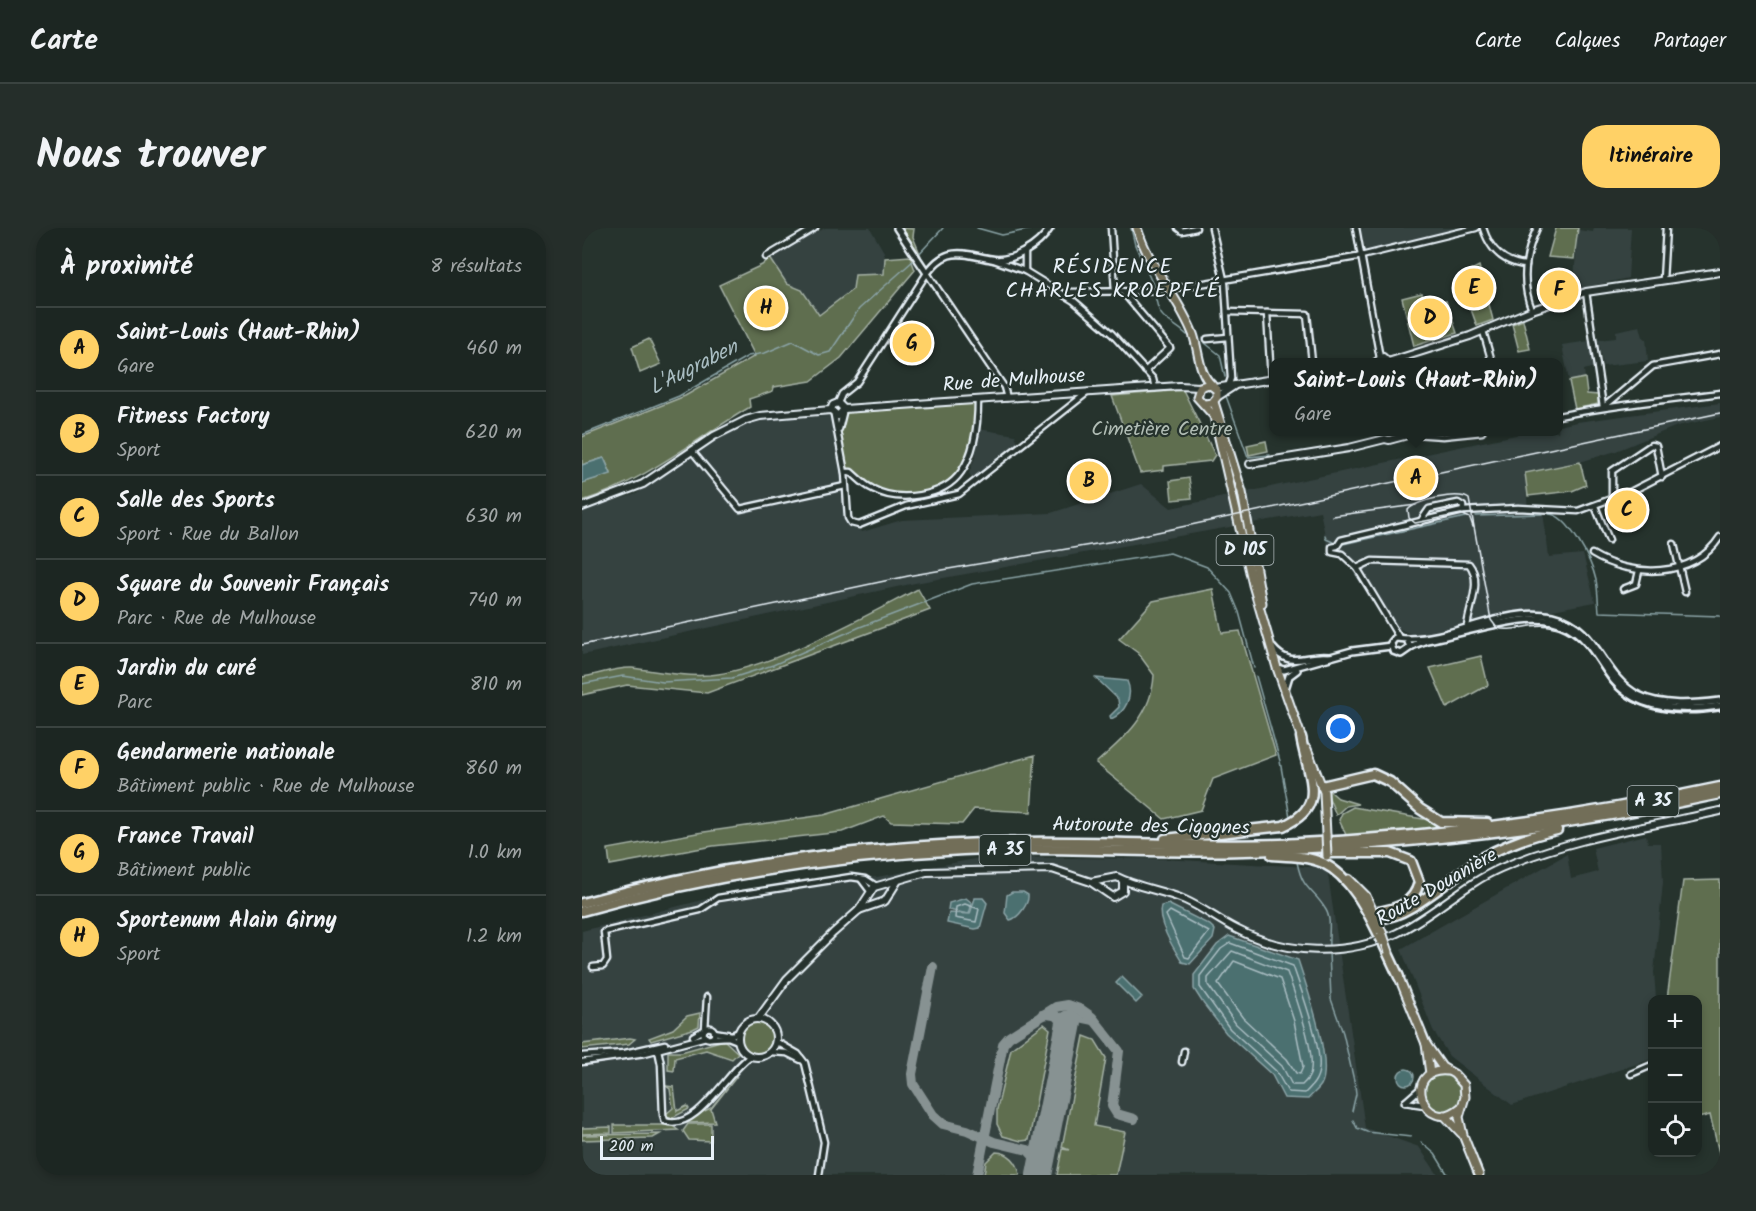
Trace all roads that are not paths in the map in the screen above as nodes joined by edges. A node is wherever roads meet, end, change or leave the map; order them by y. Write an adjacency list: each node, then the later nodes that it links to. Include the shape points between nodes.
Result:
1 (815, 228): 16 (street)
2 (897, 228): 23 (street)
3 (1050, 228): 14 (street)
4 (1111, 228): 27 (street)
5 (1137, 228): 26 (main road, via 1144,251)
6 (1178, 228): 7 (street)
7 (1196, 228)
8 (1212, 228): 24 (street)
9 (1356, 228): 15 (street)
10 (1476, 228): 15 (street)
11 (1483, 228): 19 (street, via 1502,258)
12 (1537, 228): 19 (street)
13 (1666, 228): 25 (street)
14 (1025, 251): 17 (street); 21 (street)
15 (1362, 256): 24 (street); 40 (street)
16 (766, 257)
17 (1004, 259): 18 (street); 20 (street)
18 (994, 260): 20 (street); 23 (street, via 953,254 942,258)
19 (1526, 265): 31 (street, via 1527,296)
20 (1009, 266): 21 (street)
21 (1025, 271): 30 (street)
22 (1720, 272): 25 (main road)
23 (927, 273): 53 (street, via 1004,387); 57 (street, via 857,382 842,394)
24 (1224, 279): 26 (street); 32 (street)
25 (1663, 280): 29 (main road)
26 (1167, 288): 28 (street); 44 (main road, via 1194,337)
27 (1115, 291): 28 (street); 30 (street, via 1070,292)
28 (1122, 291): 43 (street, via 1170,348)
29 (1586, 292): 31 (main road); 60 (street)
30 (1065, 296): 43 (street, via 1101,323)
31 (1532, 310): 34 (main road)
32 (1227, 312): 33 (street); 35 (street)
33 (1267, 313): 38 (street); 39 (street, via 1307,314)
34 (1483, 332): 41 (main road); 42 (street)
35 (1228, 337): 36 (street); 46 (street)
36 (1207, 339)
37 (1720, 354): 56 (street, via 1653,366)
38 (1270, 358)
39 (1311, 358)
40 (1378, 358)
41 (1401, 358)
42 (1491, 358)
43 (1145, 371): 49 (street)
44 (1203, 371): 48 (main road); 50 (main road)
45 (1269, 380): 47 (main road)
46 (1230, 381): 47 (main road); 48 (main road)
47 (1238, 383): 54 (main road)
48 (1213, 386): 50 (main road); 54 (main road)
49 (1155, 388): 50 (main road, Rue de Mulhouse); 51 (main road, Rue de Mulhouse)
50 (1200, 389): 58 (main road, via 1199,400)
51 (1088, 392): 53 (main road, Rue de Mulhouse); 73 (street, via 955,496 906,507 859,525 848,518)
52 (1720, 393): 59 (street)
53 (1006, 398): 55 (main road, Rue de Mulhouse)
54 (1216, 399): 58 (main road); 88 (main road, D 105, via 1242,492 1260,580)
55 (978, 400): 61 (main road, Rue de Mulhouse); 71 (street, via 969,458 957,477 944,487 921,495 899,496 874,490 851,472)
56 (1612, 401): 59 (street); 60 (street)
57 (838, 403): 61 (main road); 62 (main road, via 833,405)
58 (1205, 404): 88 (main road, D 105, via 1214,416)
59 (1616, 406): 60 (street)
60 (1603, 407): 63 (street)
61 (844, 411): 62 (main road, Rue de Mulhouse); 64 (street)
62 (833, 413): 64 (street); 69 (main road, via 760,416)
63 (1563, 415)
64 (838, 434): 71 (street)
65 (1381, 436): 70 (main road, via 1375,442)
66 (1385, 436): 67 (main road, via 1389,440)
67 (1400, 436)
68 (1720, 446): 72 (street)
69 (692, 451): 73 (street, via 740,509); 76 (main road, via 631,490)
70 (1250, 464)
71 (845, 472): 73 (street)
72 (1662, 477): 74 (street); 74 (street, via 1656,446 1651,445 1612,471)
73 (845, 486)
74 (1612, 500): 75 (street)
75 (1595, 506): 77 (street, via 1578,511); 80 (street)
76 (582, 507)
77 (1463, 511): 78 (street); 78 (street, via 1458,503 1429,509)
78 (1420, 522): 84 (street, via 1343,539 1338,549)
79 (1720, 537): 83 (street, via 1709,551)
80 (1609, 540)
81 (1674, 544): 83 (street)
82 (1592, 554): 85 (street, via 1616,566)
83 (1680, 565): 85 (street); 87 (street)
84 (1357, 568): 89 (street, via 1372,561 1468,564 1475,571 1476,580); 90 (street)
85 (1639, 571): 86 (street, via 1636,584)
86 (1623, 590)
87 (1685, 592)
88 (1262, 611): 92 (main road, D 105)
89 (1467, 627): 91 (street); 99 (street, via 1531,615 1562,619 1591,639 1617,678 1639,695 1659,702)
90 (1398, 636): 91 (street); 93 (street)
91 (1407, 639): 94 (street)
92 (1271, 645): 95 (street, via 1290,660); 97 (main road, D 105)
93 (1391, 646): 94 (street, via 1401,654); 95 (street)
94 (1410, 647): 100 (street, via 1427,640 1545,619 1564,624 1581,635 1615,682 1634,698 1660,707)
95 (1330, 657): 96 (street)
96 (1304, 666): 97 (street); 98 (street, via 1289,676)
97 (1276, 668): 98 (main road, D 105)
98 (1285, 691): 101 (main road, D 105)
99 (1720, 701)
100 (1720, 706)
101 (1301, 737): 103 (main road, D 105); 108 (highway, via 1313,794 1309,807 1296,821 1283,826)
102 (1720, 788): 106 (highway, Autoroute des Cigognes / A 35)
103 (1323, 789): 106 (highway, via 1373,774 1390,782 1441,822); 125 (main road, bridge, via 1327,856 1333,867 1366,896)
104 (1720, 795): 107 (highway, Autoroute des Cigognes / A 35)
105 (1720, 811): 116 (main road, Route Douanière, via 1523,859 1479,880 1404,930 1382,940 1341,949 1307,950 1269,942 1234,928 1186,900)
106 (1545, 820): 108 (highway, Autoroute des Cigognes / A 35, via 1359,840 1231,845)
107 (1589, 820): 109 (highway, Autoroute des Cigognes / A 35, via 1479,836 1360,847); 126 (highway, via 1484,857 1422,900)
108 (1137, 843): 121 (highway, Autoroute des Cigognes / A 35, via 986,843 880,849 728,870)
109 (1244, 851): 124 (highway, Autoroute des Cigognes / A 35, via 964,850 881,856 730,877); 125 (highway, via 1377,852 1407,858 1418,872 1415,894 1399,907); 127 (highway, via 1322,863 1348,884)
110 (859, 878): 115 (street); 119 (street); 128 (street, via 718,898 700,910 604,932 607,960 603,966)
111 (1105, 880): 113 (main road); 114 (main road, via 1113,876); 117 (main road)
112 (898, 881): 113 (main road, via 926,872 1052,869); 115 (main road); 120 (main road)
113 (1091, 882): 117 (main road)
114 (1123, 882): 116 (main road, Route Douanière); 118 (main road)
115 (879, 887): 119 (main road); 120 (main road)
116 (1142, 888): 118 (main road, Route Douanière)
117 (1104, 890): 118 (main road, via 1113,897)
118 (1124, 891)
119 (870, 894): 122 (main road); 123 (main road)
120 (887, 895): 122 (main road, via 885,901)
121 (582, 901)
122 (875, 903): 123 (main road)
123 (859, 910): 131 (main road, via 790,976)
124 (582, 911)
125 (1375, 915): 126 (highway); 127 (main road)
126 (1389, 917): 127 (highway)
127 (1382, 938): 129 (highway); 129 (main road, bridge)
128 (593, 967)
129 (1399, 977): 140 (main road)
130 (708, 998): 134 (street)
131 (770, 1004): 132 (main road); 133 (main road)
132 (758, 1019): 133 (main road); 135 (main road, via 749,1021)
133 (767, 1022): 139 (main road, via 773,1028)
134 (709, 1030): 135 (street, via 725,1035); 136 (street); 137 (street); 144 (street, via 646,1049)
135 (739, 1032): 138 (main road)
136 (706, 1037): 137 (street); 141 (street)
137 (712, 1038): 138 (street)
138 (738, 1041): 145 (main road)
139 (775, 1041): 142 (main road); 148 (street, via 798,1054)
140 (1426, 1044): 150 (main road); 151 (main road)
141 (658, 1050): 145 (street, via 663,1115 670,1123 710,1101); 146 (street)
142 (770, 1052): 145 (main road); 148 (street, via 787,1053)
143 (1184, 1052): 147 (street)
144 (582, 1056)
145 (751, 1056)
146 (582, 1062)
147 (1182, 1062)
148 (805, 1063): 158 (street, via 825,1146)
149 (1648, 1067): 152 (street)
150 (1447, 1071): 151 (main road); 155 (main road, via 1464,1085 1465,1097)
151 (1430, 1074): 153 (main road)
152 (1631, 1074)
153 (1421, 1088): 154 (main road); 154 (street, via 1405,1101)
154 (1424, 1105): 156 (main road, via 1433,1113)
155 (1460, 1107): 156 (main road); 157 (main road)
156 (1444, 1115): 157 (main road)
157 (1462, 1135): 159 (main road)
158 (819, 1175)
159 (1479, 1175)

